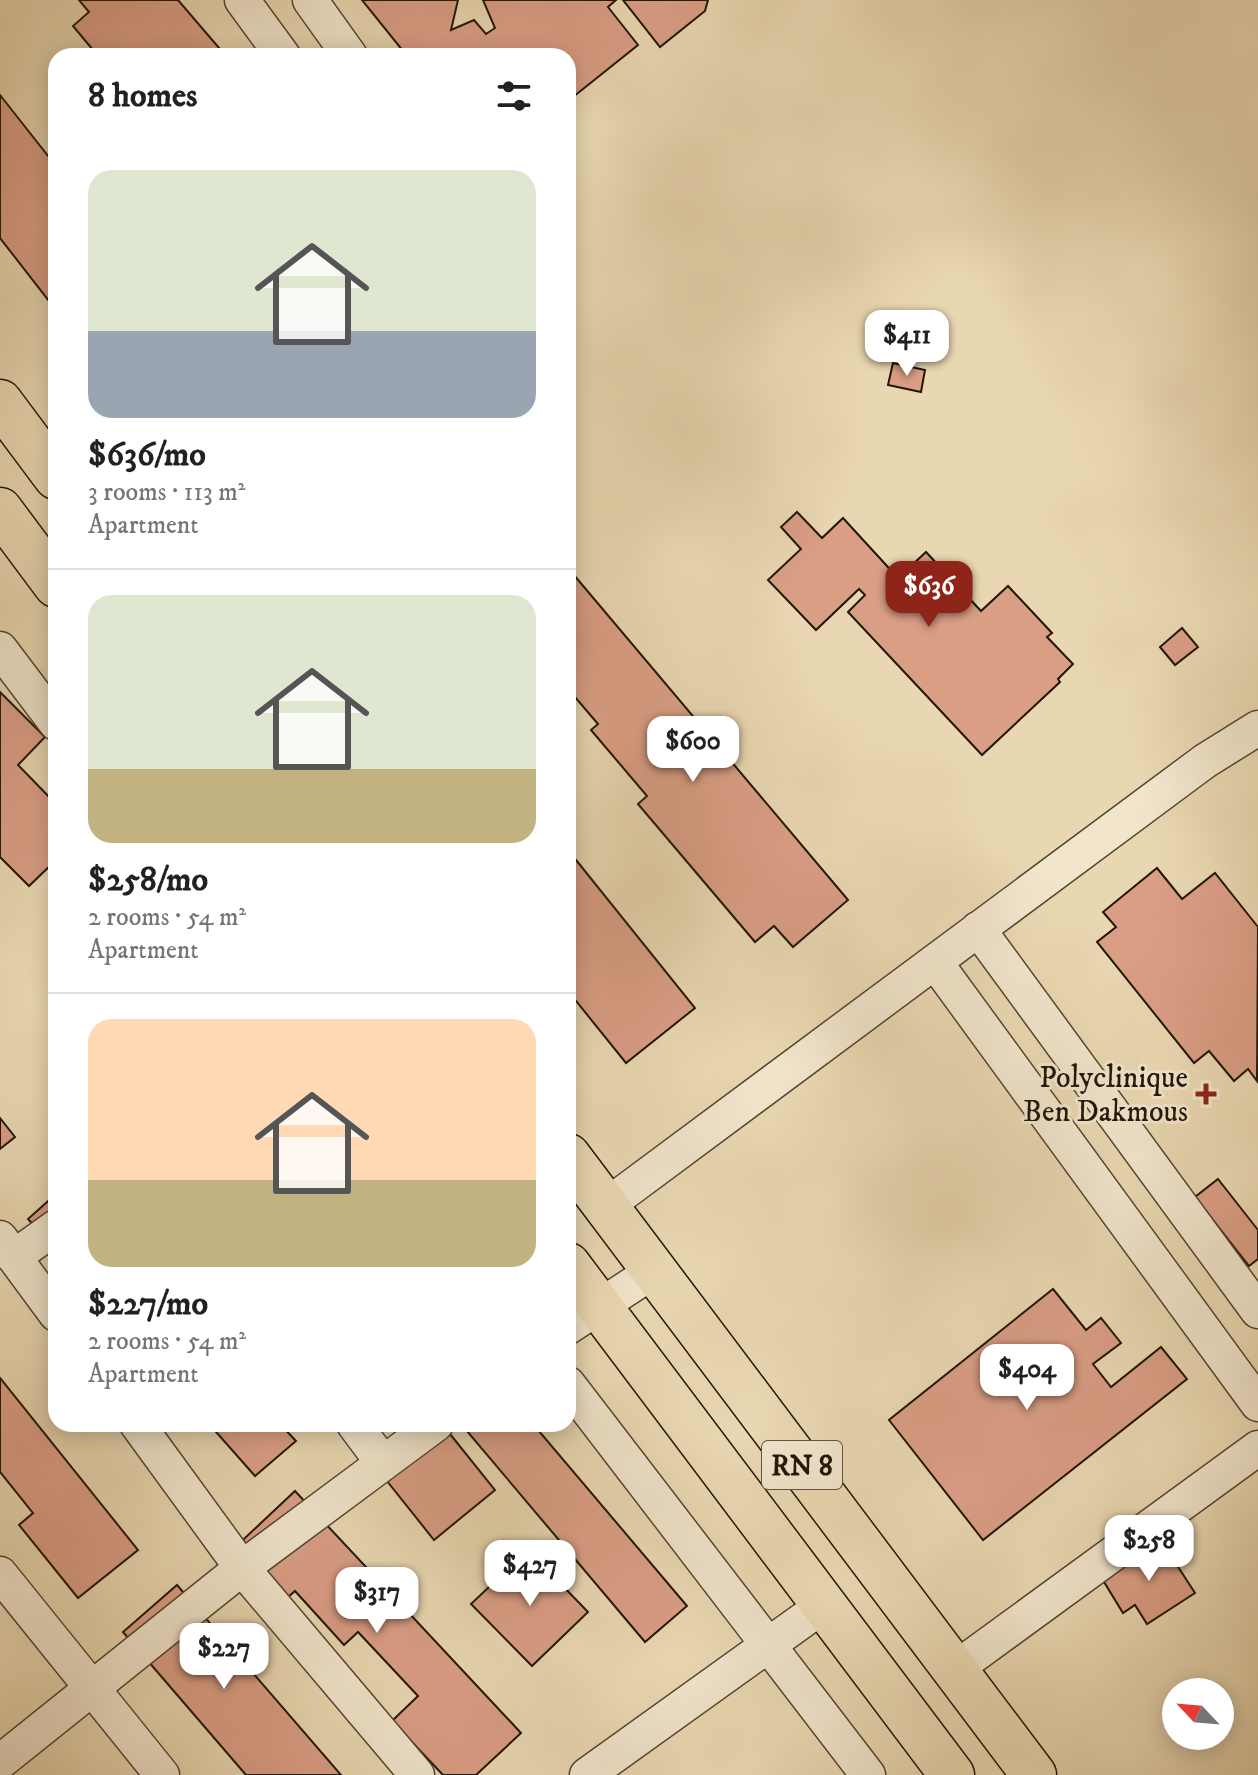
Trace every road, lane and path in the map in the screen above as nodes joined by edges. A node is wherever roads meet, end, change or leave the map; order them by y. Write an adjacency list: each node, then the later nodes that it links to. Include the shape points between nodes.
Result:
1 (242, 0): 3 (street)
2 (310, 0): 4 (street)
3 (277, 48)
4 (344, 48)
5 (0, 402): 6 (highway)
6 (48, 466)
7 (0, 510): 8 (highway)
8 (48, 574)
9 (0, 649): 10 (street)
10 (48, 712)
11 (1258, 728): 12 (street, via 1205,761)
12 (978, 929): 13 (street); 21 (street)
13 (935, 962): 15 (street); 24 (street)
14 (576, 1167): 15 (highway, RN 8)
15 (606, 1206): 18 (highway, RN 8)
16 (48, 1233): 17 (street)
17 (10, 1264): 20 (street)
18 (655, 1270): 22 (street); 34 (highway, RN 8)
19 (576, 1292): 22 (highway, RN 8)
20 (48, 1305)
21 (1258, 1311)
22 (583, 1316): 32 (highway, RN 8)
23 (576, 1394): 33 (street)
24 (1258, 1404)
25 (143, 1432): 30 (street)
26 (360, 1432): 29 (street)
27 (425, 1432): 29 (street)
28 (1258, 1448): 34 (street)
29 (383, 1463): 30 (street)
30 (242, 1568): 35 (street); 38 (street)
31 (0, 1574): 35 (street)
32 (824, 1605): 33 (street); 41 (highway, RN 8)
33 (768, 1645): 39 (street); 40 (street)
34 (955, 1669): 42 (highway, RN 8)
35 (94, 1687): 36 (street); 37 (street)
36 (0, 1762)
37 (162, 1775)
38 (417, 1775)
39 (587, 1775)
40 (868, 1775)
41 (952, 1775)
42 (1034, 1775)

